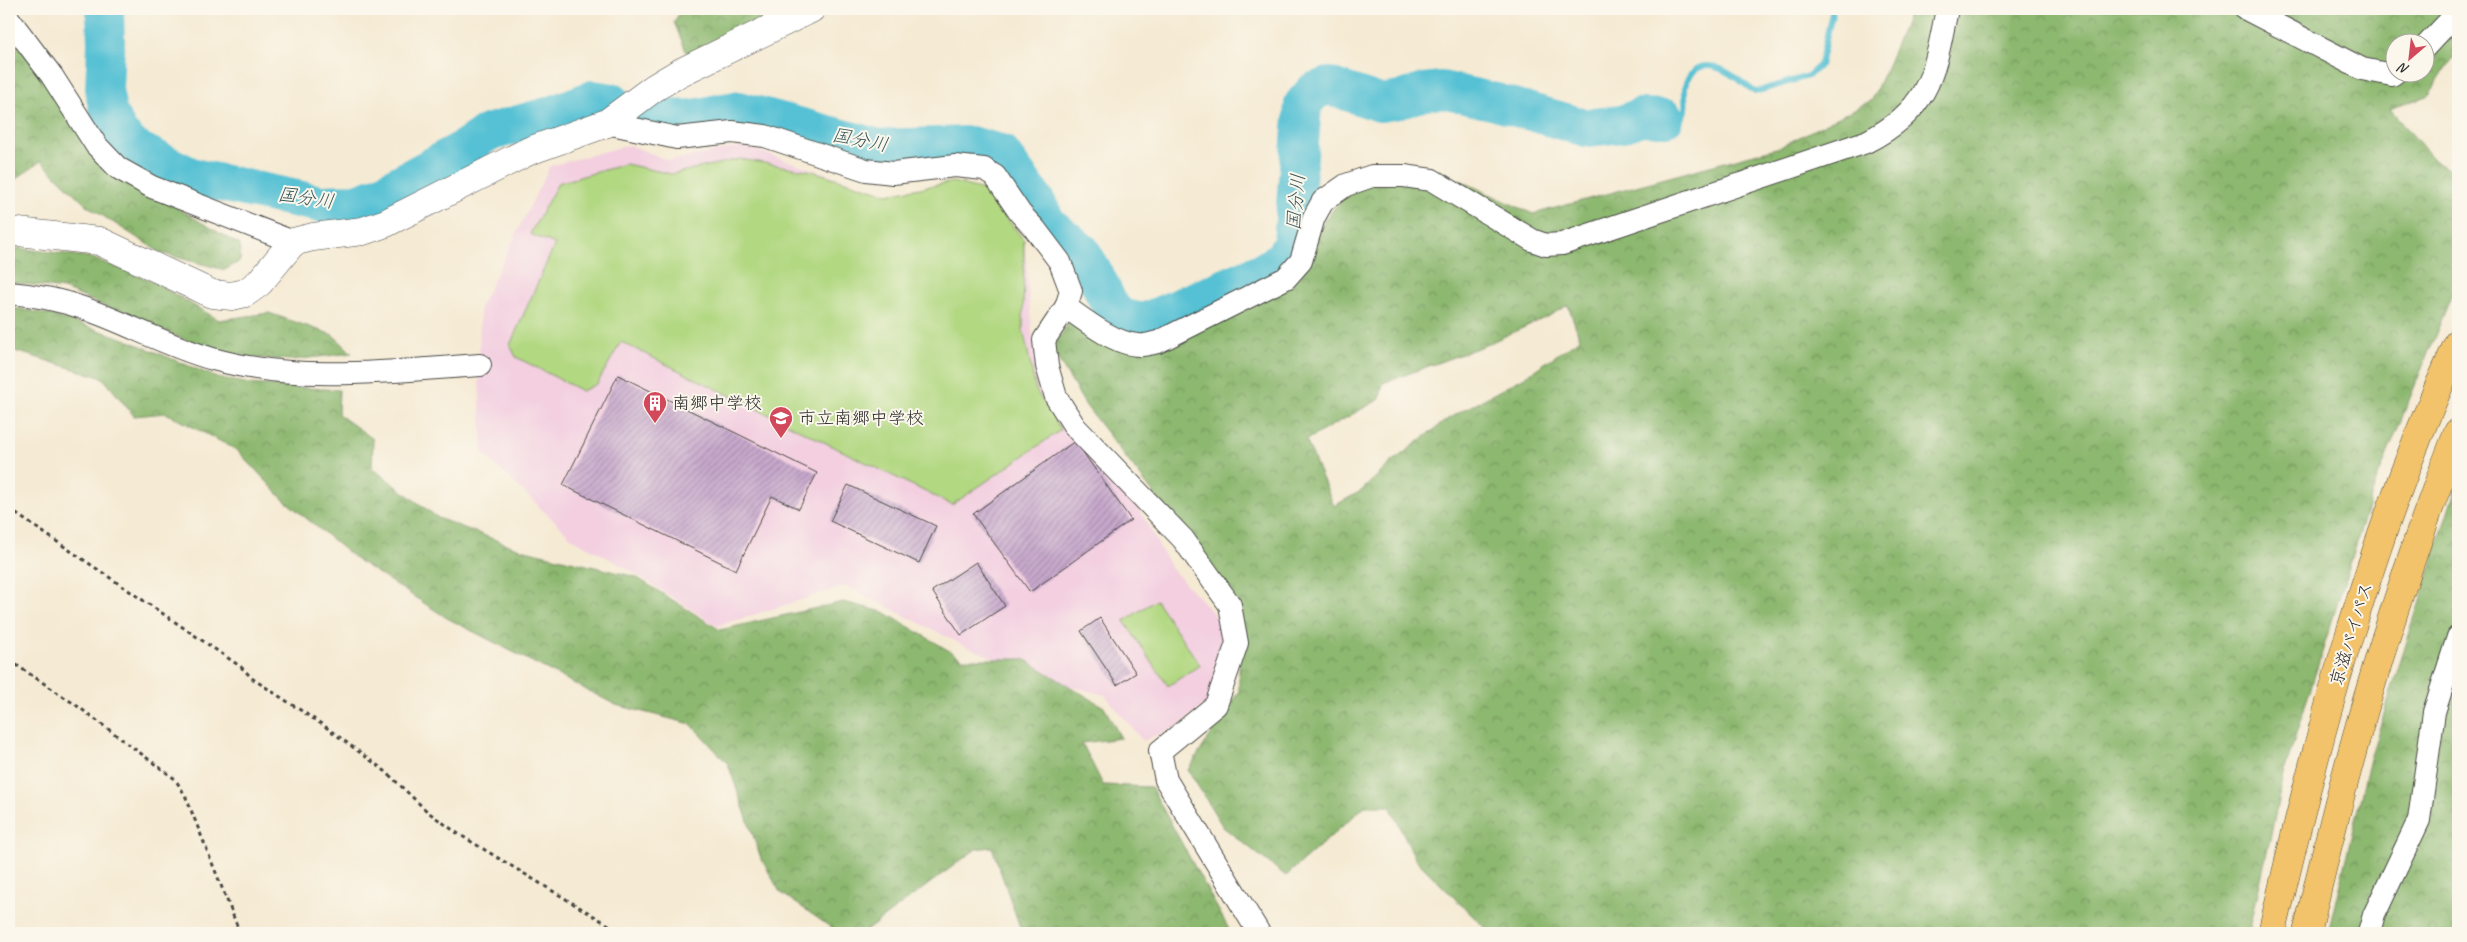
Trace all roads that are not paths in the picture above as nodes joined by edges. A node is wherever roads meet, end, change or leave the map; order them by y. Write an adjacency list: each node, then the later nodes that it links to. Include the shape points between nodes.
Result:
1 (811, 9): 8 (street, via 679,73)
2 (1947, 9): 12 (street, via 1936,62 1926,89 1907,116 1889,131 1866,142 1562,244 1546,245 1532,240 1432,180 1372,176 1346,185 1323,201 1314,217 1301,261 1286,278 1158,342 1138,346 1092,326)
3 (2246, 9): 7 (street, via 2362,70)
4 (2458, 12): 6 (street)
5 (9, 19): 10 (street, via 52,76 96,145 118,168 152,187)
6 (2434, 37)
7 (2384, 74)
8 (607, 123): 10 (street, via 529,151 386,223 363,231); 12 (street, via 677,138 732,132 765,136 866,170 892,173 955,166 984,169 995,176 1060,262 1070,291)
9 (9, 231): 10 (street, via 99,241 212,294 232,296 259,283)
10 (292, 242)
11 (9, 292): 14 (street, via 36,295 86,308 213,359 269,370 381,372)
12 (1066, 307): 17 (street, via 1044,340 1056,397 1075,427 1183,539 1230,605 1237,643 1216,705 1160,750 1166,780)
13 (2458, 343): 18 (highway, 京滋バイパス, via 2403,473 2354,620 2302,802)
14 (480, 365)
15 (2458, 432): 19 (highway, 京滋バイパス, via 2386,632 2335,809)
16 (2458, 637): 20 (street, via 2434,712 2419,820 2374,915)
17 (1259, 933)
18 (2272, 933)
19 (2307, 933)
20 (2369, 933)

